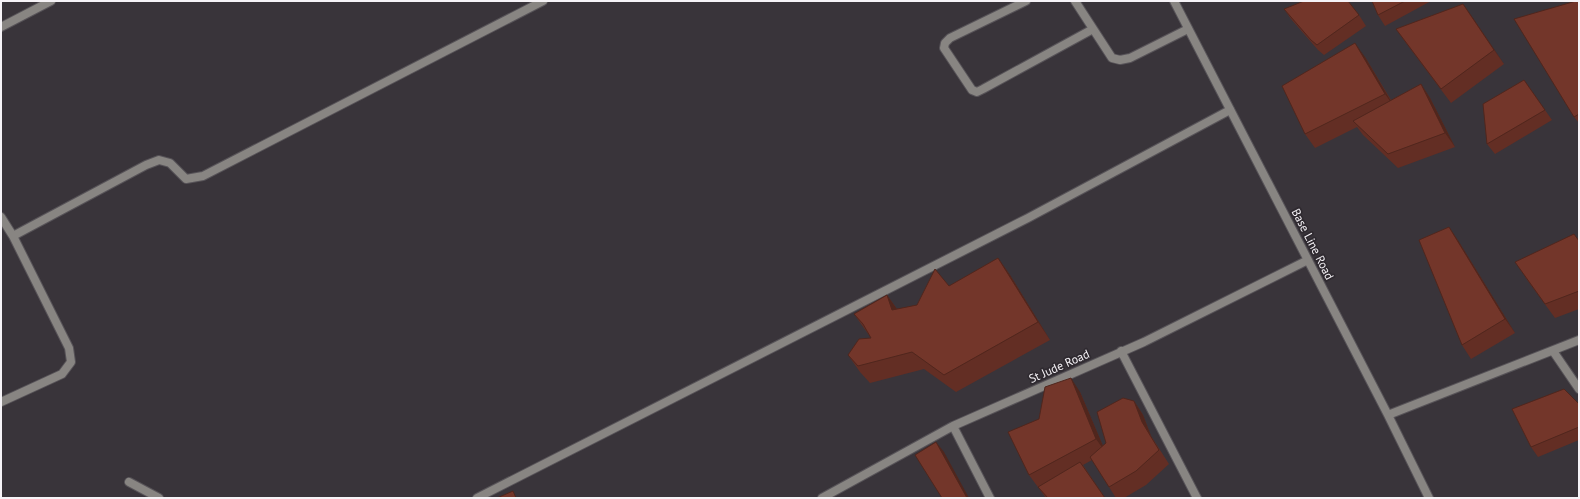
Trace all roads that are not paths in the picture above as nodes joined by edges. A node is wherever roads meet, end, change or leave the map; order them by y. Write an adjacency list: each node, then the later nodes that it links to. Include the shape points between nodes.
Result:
1 (51, 1): 6 (street)
2 (543, 1): 11 (street, via 203,176 186,179 170,164 159,160)
3 (1026, 1): 7 (street, via 950,38 945,43 944,48 972,90 983,90)
4 (1075, 1): 7 (street)
5 (1174, 1): 8 (street, Base Line Road)
6 (2, 25)
7 (1093, 29): 8 (street, via 1112,58 1120,60 1130,58)
8 (1188, 29): 9 (street, Base Line Road)
9 (1230, 110): 12 (street, Base Line Road); 22 (street, via 1028,218)
10 (1, 217): 11 (street)
11 (13, 236): 17 (street, via 69,348 71,362 62,374)
12 (1308, 260): 15 (street, St Jude Road); 18 (street, Base Line Road)
13 (1579, 340): 14 (street)
14 (1553, 350): 16 (street); 18 (street)
15 (1121, 351): 19 (street, St Jude Road); 25 (street)
16 (1579, 389)
17 (1, 402)
18 (1388, 415): 26 (street, Base Line Road)
19 (953, 426): 23 (street, St Jude Road); 24 (street)
20 (129, 482): 21 (street)
21 (159, 498)
22 (477, 498)
23 (822, 498)
24 (990, 498)
25 (1197, 498)
26 (1429, 498)

